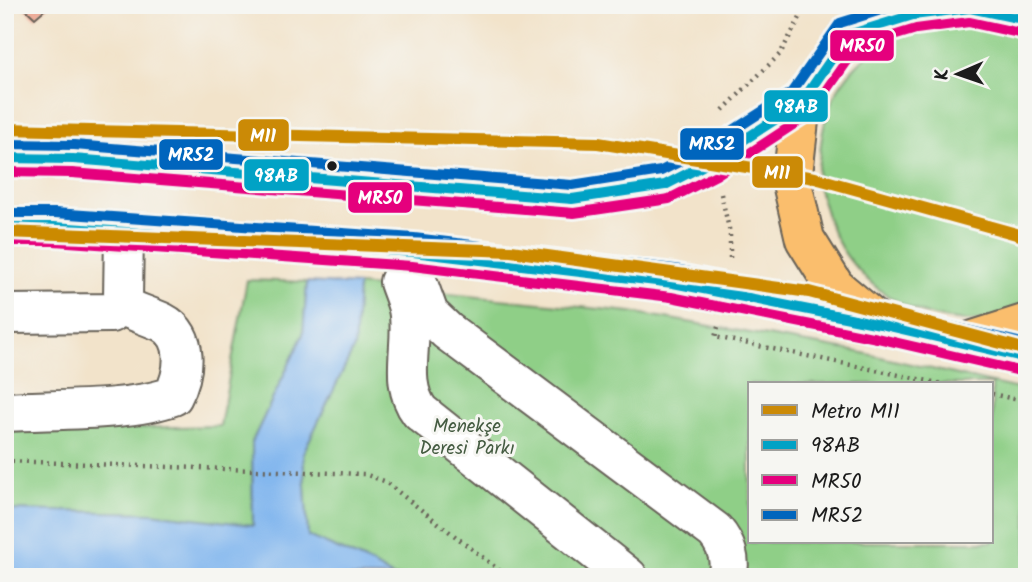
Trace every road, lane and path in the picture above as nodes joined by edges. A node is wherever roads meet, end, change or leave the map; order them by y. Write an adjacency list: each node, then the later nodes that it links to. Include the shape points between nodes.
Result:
1 (807, 5): 5 (path, via 780,54)
2 (852, 20): 3 (main road, via 970,8); 4 (main road)
3 (1027, 20)
4 (801, 103): 6 (main road, via 665,185 572,199 87,160); 15 (main road, via 792,183 805,239 835,287)
5 (717, 115)
6 (5, 158)
7 (721, 194): 11 (path, via 730,233)
8 (5, 227): 9 (main road)
9 (124, 232): 10 (main road); 12 (lane)
10 (400, 251): 15 (main road, via 673,284); 25 (lane, via 409,310 412,401); 26 (lane, via 429,314 715,531 728,556)
11 (731, 268)
12 (121, 305): 13 (lane, via 111,313); 22 (lane, via 164,323 180,342 182,379 173,396 155,403)
13 (5, 314)
14 (1027, 323): 17 (main road)
15 (880, 324): 17 (main road)
16 (718, 327): 19 (path, via 715,337)
17 (964, 344): 18 (main road)
18 (1027, 358)
19 (933, 382)
20 (993, 394): 21 (path)
21 (1027, 401)
22 (5, 412)
23 (5, 461): 24 (path, via 364,474 384,481)
24 (508, 577)
25 (628, 577)
26 (727, 577)

